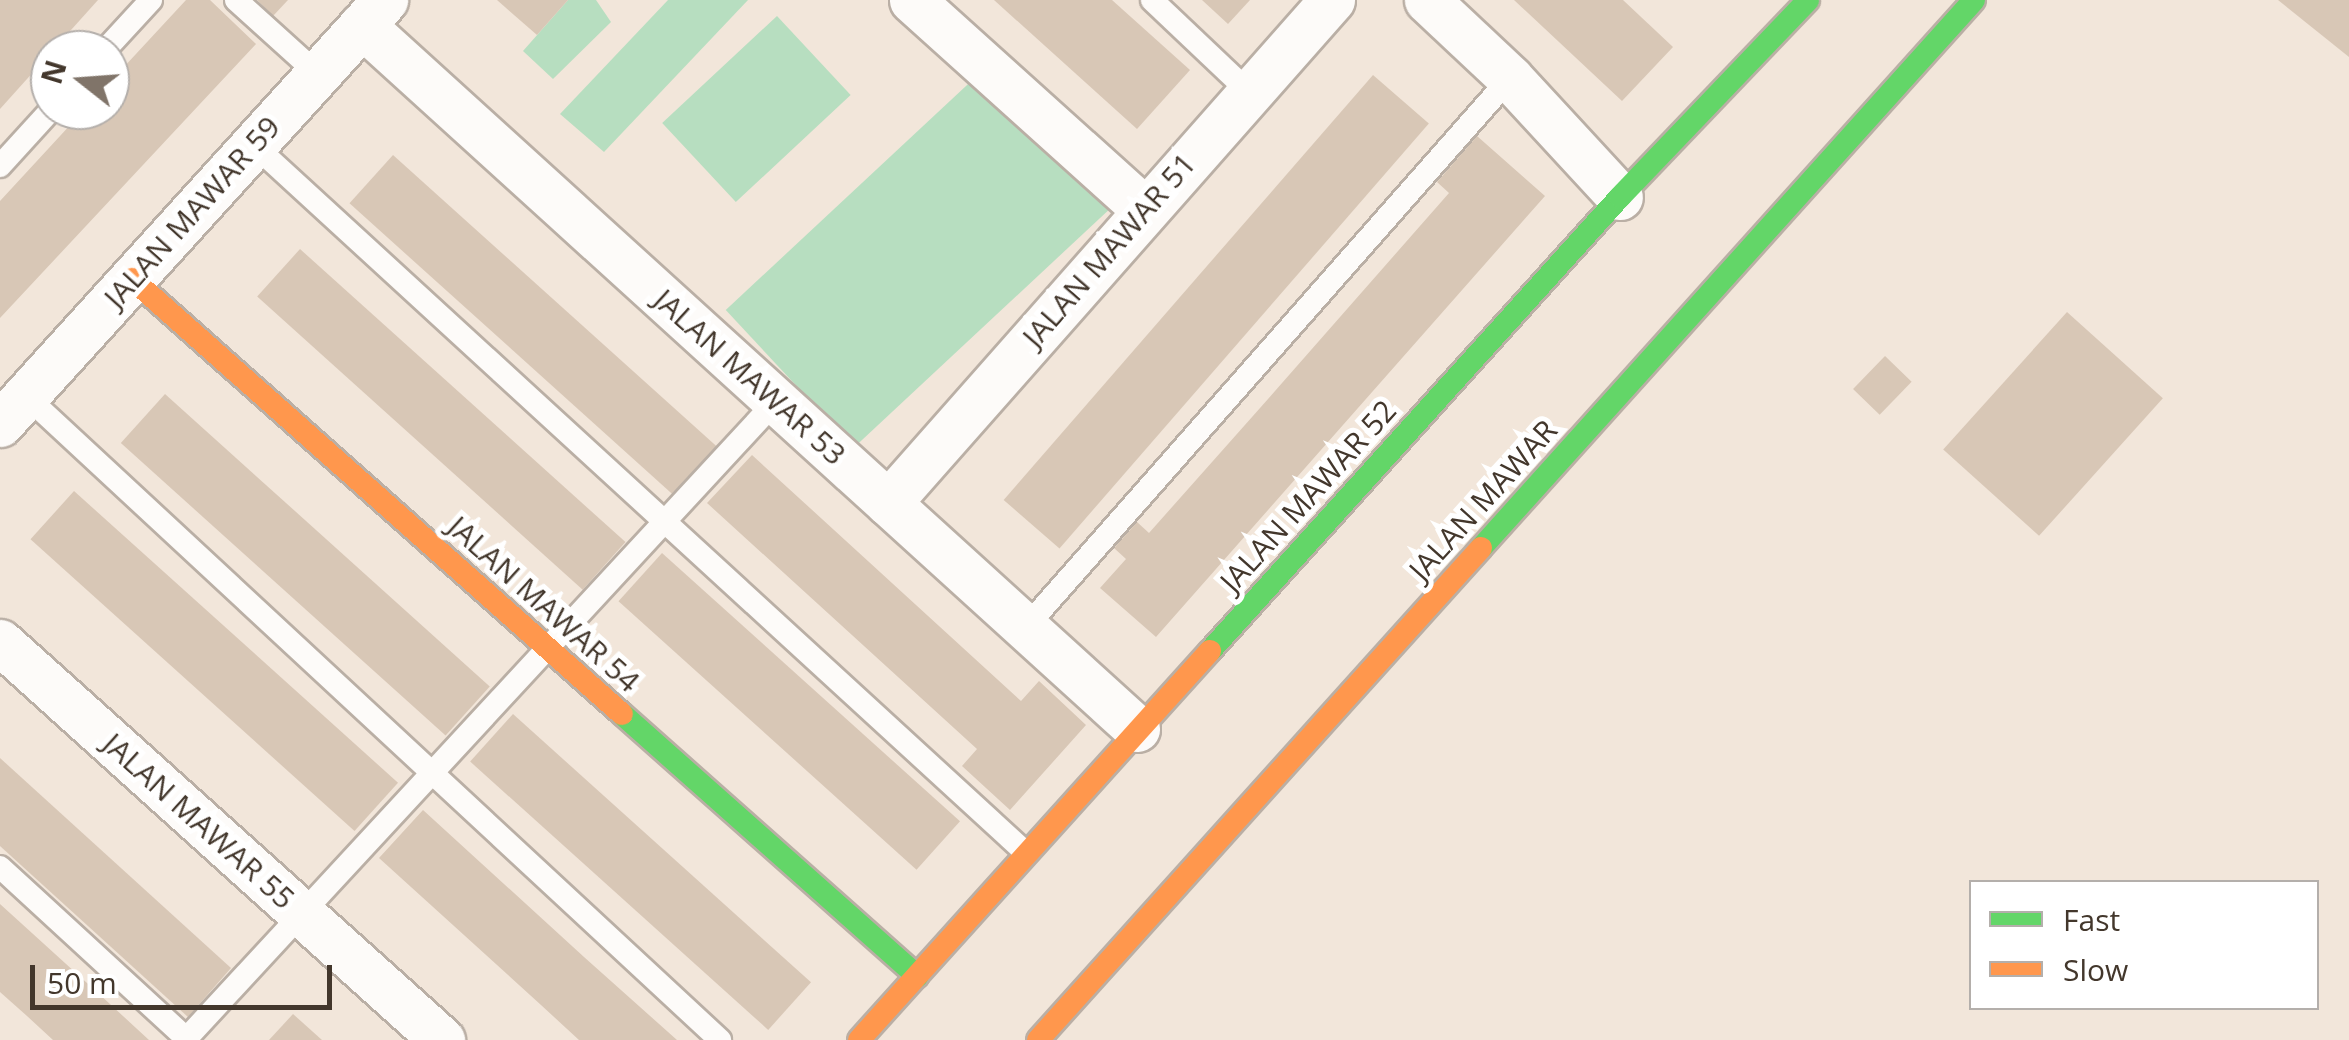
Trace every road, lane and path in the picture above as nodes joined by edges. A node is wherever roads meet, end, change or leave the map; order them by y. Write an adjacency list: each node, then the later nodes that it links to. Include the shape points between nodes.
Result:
1 (151, 0): 10 (lane)
2 (236, 0): 11 (lane)
3 (912, 0): 18 (street)
4 (1152, 0): 13 (lane)
5 (1332, 0): 13 (street, JALAN MAWAR 51)
6 (1426, 0): 12 (street)
7 (1808, 0): 17 (street, JALAN MAWAR 52)
8 (1974, 0): 37 (street, JALAN MAWAR)
9 (373, 12): 11 (street, JALAN MAWAR 59); 20 (street, JALAN MAWAR 53)
10 (124, 30)
11 (318, 74): 15 (street, JALAN MAWAR 59)
12 (1510, 78): 17 (street); 24 (lane)
13 (1249, 92): 18 (street, JALAN MAWAR 51)
14 (33, 130): 16 (lane)
15 (254, 145): 19 (street, JALAN MAWAR 59); 23 (lane)
16 (0, 166)
17 (1620, 198): 27 (street, JALAN MAWAR 52)
18 (1144, 208): 22 (street, JALAN MAWAR 51)
19 (132, 279): 21 (street, JALAN MAWAR 59); 26 (street, JALAN MAWAR 54)
20 (776, 401): 22 (street, JALAN MAWAR 53); 23 (lane)
21 (13, 410): 28 (lane)
22 (888, 503): 24 (street, JALAN MAWAR 53)
23 (664, 521): 26 (lane); 29 (lane)
24 (1026, 627): 27 (street, JALAN MAWAR 53)
25 (0, 642): 31 (street, JALAN MAWAR 55)
26 (547, 647): 28 (lane); 32 (street, JALAN MAWAR 54)
27 (1137, 728): 29 (street, JALAN MAWAR 52)
28 (430, 772): 31 (lane); 35 (lane)
29 (1026, 853): 32 (street, JALAN MAWAR 52)
30 (0, 868): 33 (lane)
31 (300, 912): 33 (lane); 34 (street, JALAN MAWAR 55)
32 (916, 976): 36 (street, JALAN MAWAR 52)
33 (186, 1040)
34 (442, 1040)
35 (720, 1040)
36 (859, 1040)
37 (1038, 1040)

